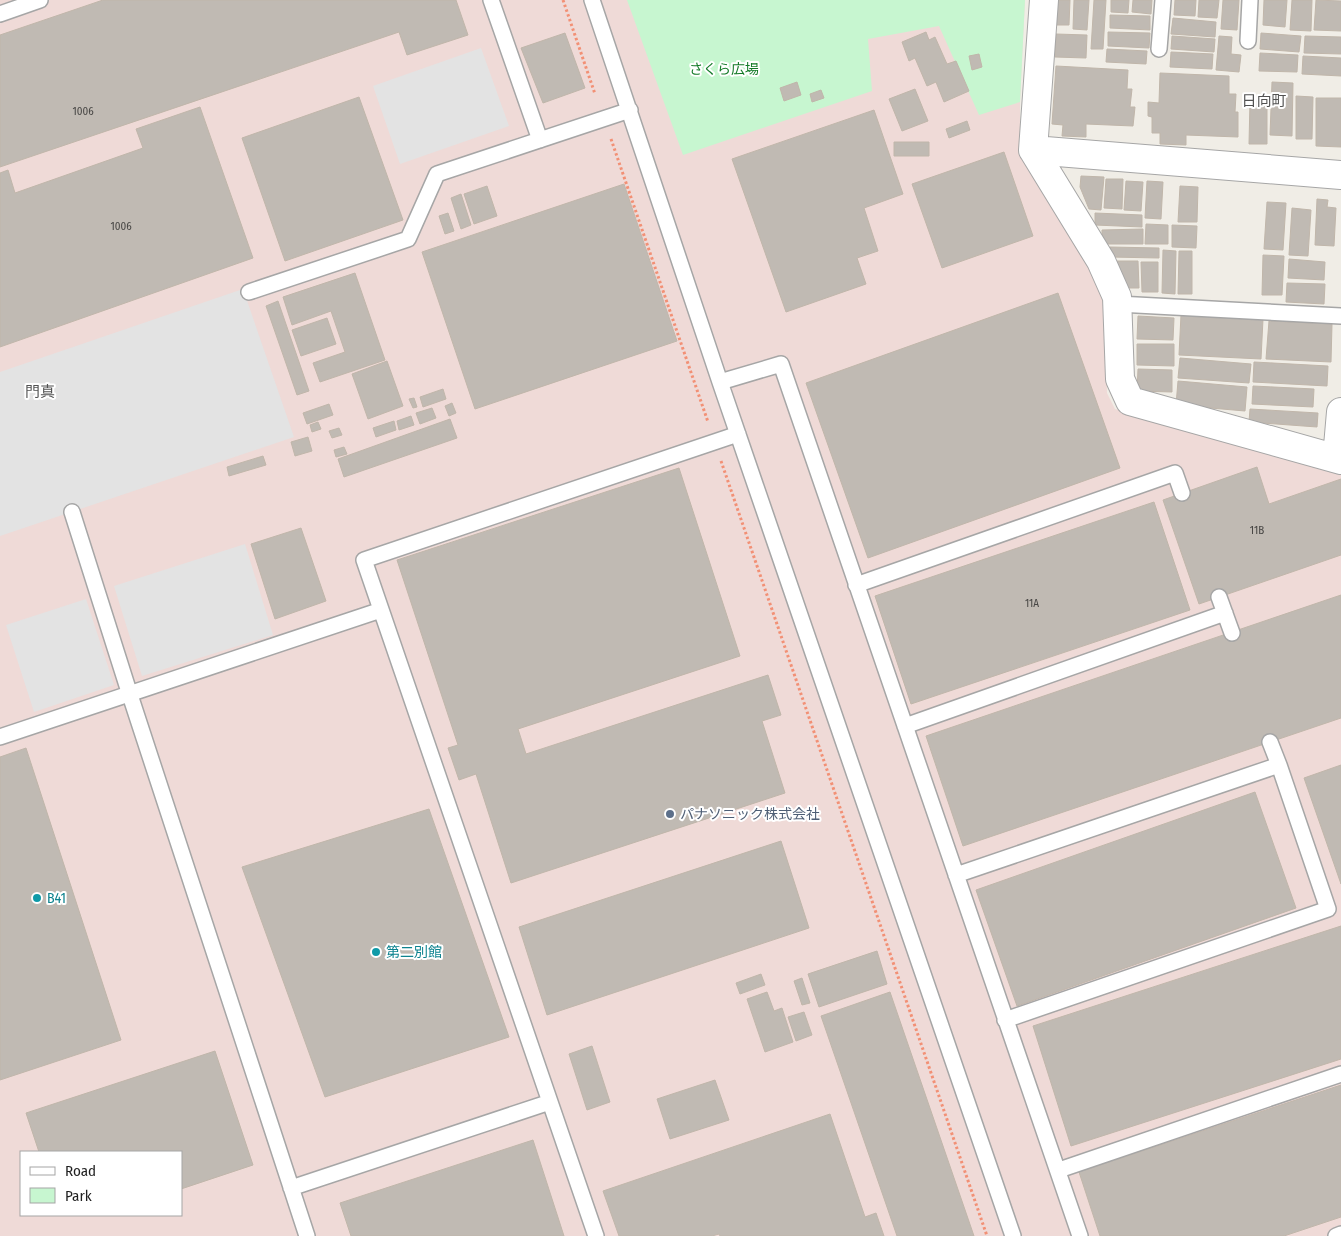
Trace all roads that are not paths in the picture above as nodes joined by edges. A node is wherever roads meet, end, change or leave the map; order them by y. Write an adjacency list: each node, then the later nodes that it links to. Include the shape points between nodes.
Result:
1 (40, 0): 7 (lane)
2 (491, 0): 11 (lane)
3 (592, 0): 10 (lane)
4 (1044, 0): 12 (street)
5 (1163, 0): 9 (lane)
6 (1250, 0): 8 (lane)
7 (0, 14)
8 (1248, 40)
9 (1159, 49)
10 (630, 110): 11 (lane); 17 (lane)
11 (540, 140): 14 (lane, via 436,174 408,239)
12 (1034, 150): 13 (street); 15 (street, via 1101,261 1118,297)
13 (1341, 175)
14 (249, 292)
15 (1118, 304): 16 (lane); 20 (street, via 1120,379 1130,401)
16 (1341, 316)
17 (720, 382): 19 (lane); 23 (lane, via 781,364)
18 (1341, 412): 20 (street)
19 (738, 434): 25 (lane, via 364,560); 42 (lane)
20 (1339, 459)
21 (1182, 493): 23 (lane, via 1175,473)
22 (72, 512): 28 (lane)
23 (856, 585): 29 (lane)
24 (1219, 597): 26 (lane)
25 (381, 610): 28 (lane); 36 (lane)
26 (1225, 613): 27 (lane); 29 (lane)
27 (1232, 632)
28 (130, 695): 30 (lane); 38 (lane)
29 (905, 726): 33 (lane)
30 (0, 738)
31 (1270, 742): 32 (lane)
32 (1279, 765): 33 (lane); 34 (lane, via 1328,909)
33 (956, 875): 34 (lane)
34 (1005, 1020): 37 (lane)
35 (1341, 1074): 37 (lane)
36 (550, 1102): 38 (lane); 41 (lane)
37 (1059, 1170): 43 (lane)
38 (291, 1188): 40 (lane)
39 (1341, 1234): 44 (lane)
40 (307, 1236)
41 (596, 1236)
42 (1013, 1236)
43 (1080, 1236)
44 (1336, 1236)

